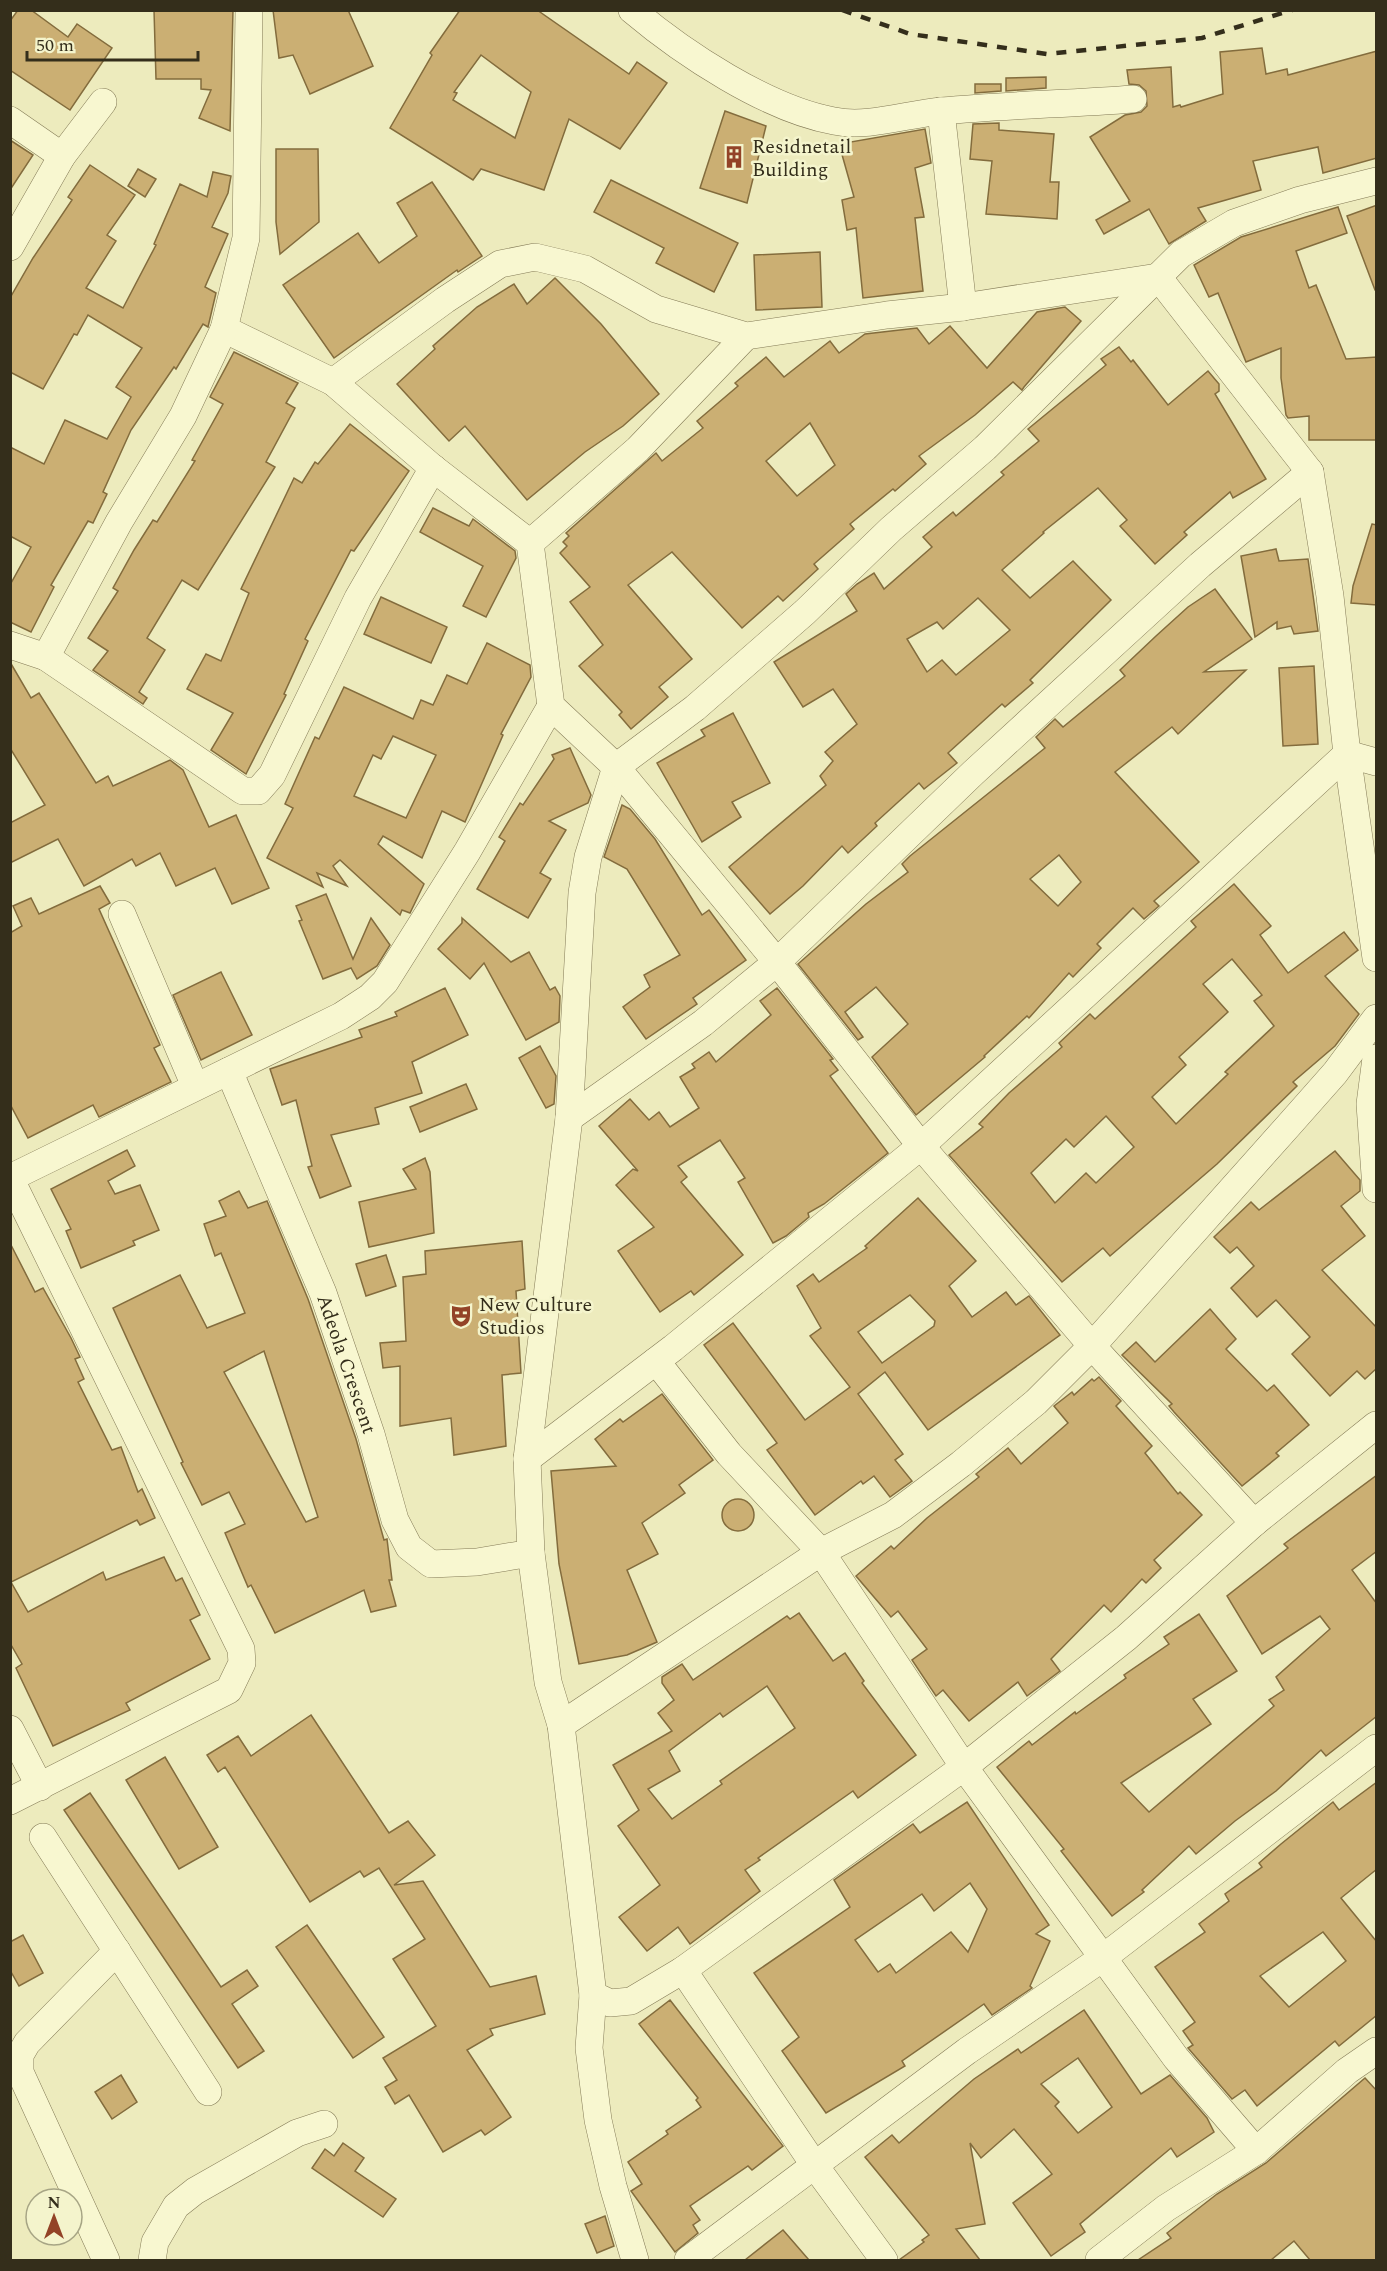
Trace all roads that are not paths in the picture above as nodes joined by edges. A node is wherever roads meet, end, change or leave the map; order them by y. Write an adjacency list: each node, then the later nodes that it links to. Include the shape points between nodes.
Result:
1 (249, 10): 12 (street, via 246,238)
2 (632, 10): 5 (street, via 735,82 805,114 836,122 863,122)
3 (1133, 99): 5 (street)
4 (103, 102): 7 (street)
5 (941, 111): 11 (street)
6 (10, 120): 7 (street)
7 (62, 156): 9 (street)
8 (1377, 181): 10 (street, via 1300,200 1234,223 1181,254)
9 (10, 248)
10 (1158, 277): 11 (street); 16 (street); 23 (street, via 985,448 891,529 805,612 695,708)
11 (963, 307): 13 (street)
12 (224, 328): 14 (street); 19 (street, via 183,416 119,522)
13 (746, 336): 14 (street, via 656,309 585,269 535,257 501,264); 17 (street, via 638,449)
14 (333, 382): 15 (street)
15 (433, 468): 17 (street); 19 (street, via 358,598 272,775 258,790 243,791)
16 (1310, 472): 21 (street, via 1330,596); 26 (street, via 1200,565 973,773)
17 (530, 543): 20 (street)
18 (10, 645): 19 (street)
19 (46, 657)
20 (551, 706): 23 (street); 29 (street, via 467,852 384,982 370,997 341,1016)
21 (1347, 754): 22 (street); 25 (street); 32 (street)
22 (1377, 762)
23 (616, 768): 26 (street); 31 (street, via 588,857 582,894)
24 (122, 914): 30 (street)
25 (1377, 958)
26 (777, 962): 31 (street, via 703,1023); 32 (street)
27 (1377, 1018): 35 (street, via 1335,1073)
28 (1377, 1058): 34 (street, via 1370,1104)
29 (229, 1071): 30 (street); 41 (street, Adeola Crescent, via 322,1293 371,1434 395,1521 409,1547 431,1564 477,1563)
30 (195, 1086): 33 (street)
31 (569, 1118): 38 (street)
32 (921, 1146): 35 (street); 36 (street)
33 (11, 1178): 46 (street, via 241,1649 242,1663 228,1690)
34 (1377, 1189)
35 (1092, 1346): 39 (street); 40 (street, via 1036,1402 961,1464 893,1515)
36 (656, 1361): 38 (street); 40 (street, via 729,1454)
37 (1377, 1425): 39 (street)
38 (527, 1459): 41 (street)
39 (1254, 1523): 45 (street, via 1126,1638)
40 (821, 1552): 42 (street); 45 (street)
41 (528, 1554): 42 (street, via 548,1682)
42 (561, 1725): 52 (street)
43 (10, 1729): 46 (street)
44 (1377, 1748): 50 (street)
45 (964, 1767): 50 (street); 51 (street)
46 (40, 1787): 47 (street)
47 (10, 1801)
48 (43, 1837): 49 (street)
49 (117, 1951): 54 (street); 58 (street, via 27,2043 20,2055 20,2072)
50 (1104, 1957): 56 (street, via 1176,2058); 57 (street, via 967,2051)
51 (683, 1970): 52 (street, via 631,2001 610,2002); 57 (street)
52 (593, 1995): 60 (street, via 589,2048 598,2120)
53 (1377, 2051): 56 (street)
54 (208, 2092)
55 (324, 2124): 59 (street, via 286,2139 176,2206 155,2242)
56 (1256, 2151): 63 (street, via 1166,2208)
57 (816, 2166): 61 (street); 62 (street)
58 (106, 2260)
59 (152, 2260)
60 (635, 2260)
61 (688, 2260)
62 (884, 2260)
63 (1099, 2260)

